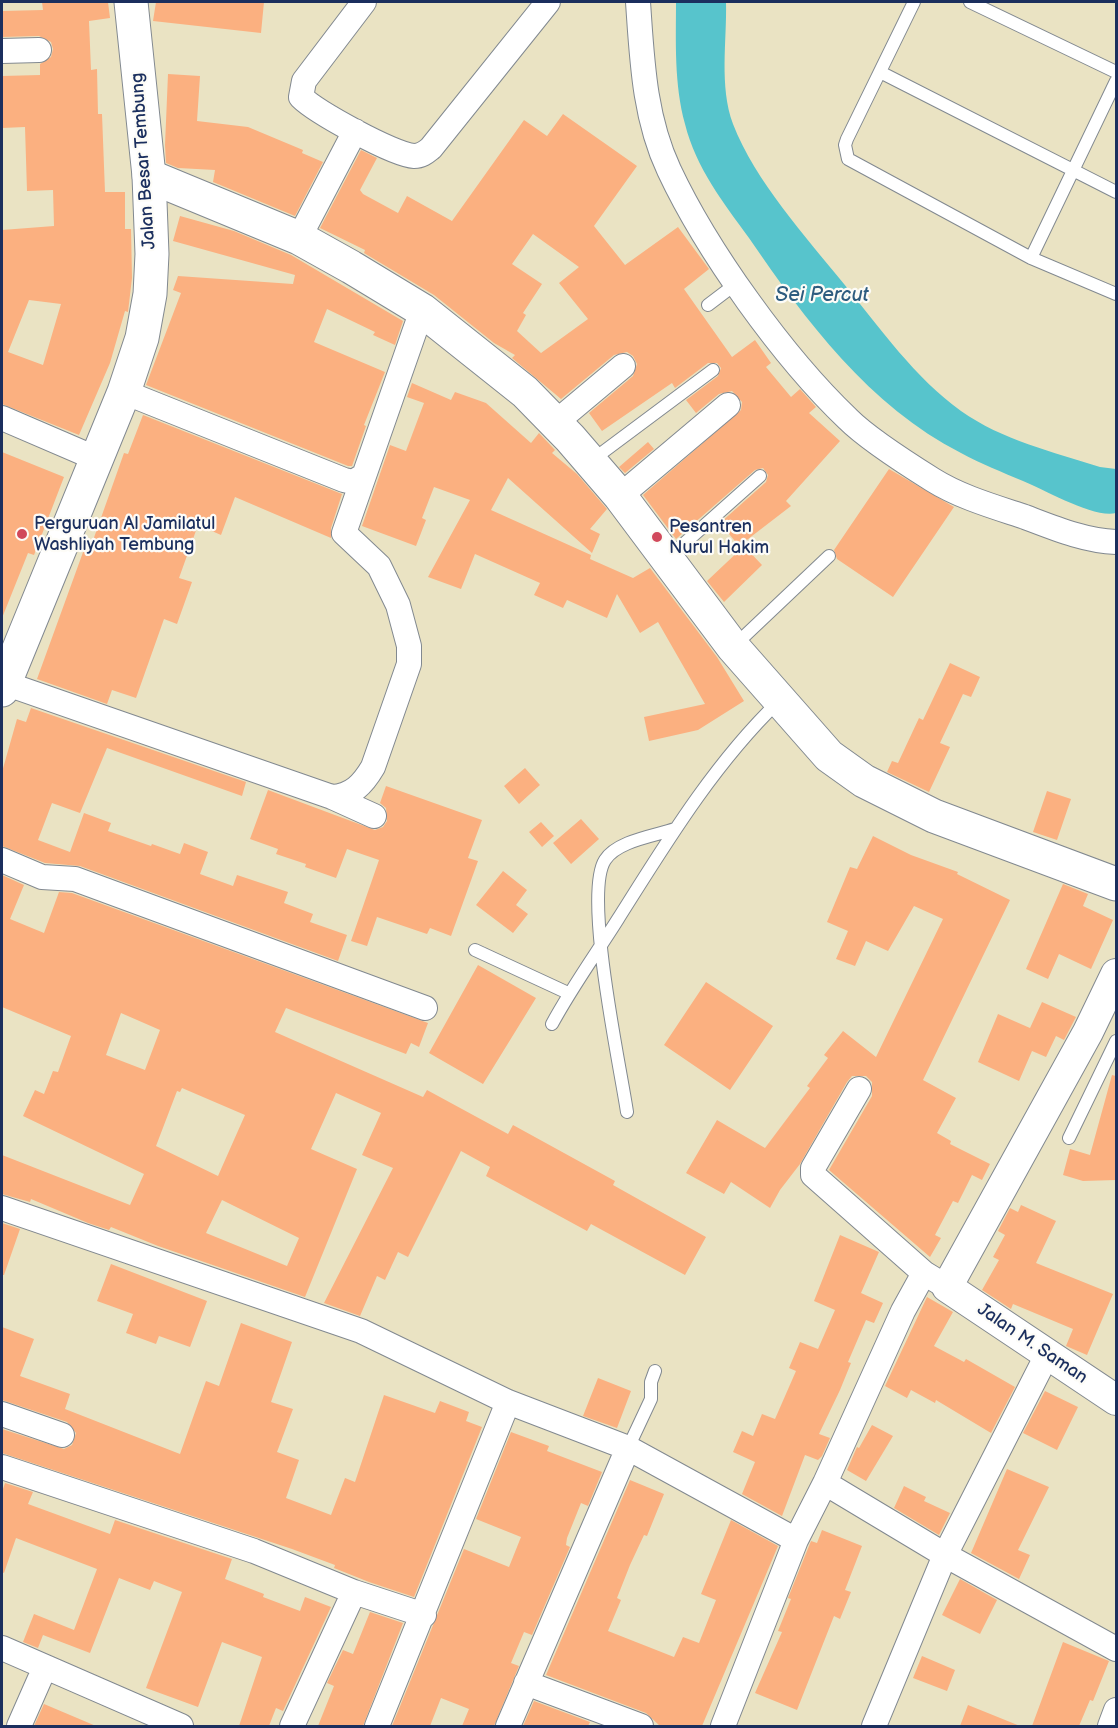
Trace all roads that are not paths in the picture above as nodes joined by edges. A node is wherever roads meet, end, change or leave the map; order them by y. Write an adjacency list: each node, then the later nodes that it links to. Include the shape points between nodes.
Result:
1 (131, 2): 14 (main road, Jalan Besar Tembung)
2 (364, 2): 12 (street, via 304,81 300,94 304,101)
3 (548, 2): 12 (street, via 424,154 404,153)
4 (638, 2): 18 (street, via 643,78 653,125 669,170)
5 (914, 2): 9 (lane)
6 (970, 2): 10 (lane)
7 (39, 50): 8 (street)
8 (2, 51)
9 (880, 72): 13 (lane); 17 (lane, via 845,145 848,159)
10 (1116, 72)
11 (1116, 81): 13 (lane)
12 (355, 131): 16 (street)
13 (1073, 172): 15 (lane); 17 (lane)
14 (149, 176): 16 (main road); 24 (main road, Jalan Besar Tembung, via 150,294 142,338)
15 (1116, 192)
16 (299, 238): 21 (main road)
17 (1031, 258): 19 (lane)
18 (737, 283): 20 (lane); 33 (street, via 776,338 849,420 934,481 1069,533)
19 (1116, 294)
20 (708, 305)
21 (422, 310): 27 (main road, via 525,392); 30 (street)
22 (623, 366): 27 (street)
23 (713, 370): 29 (lane)
24 (124, 392): 28 (main road, Jalan Besar Tembung); 30 (street, via 344,480 353,482)
25 (729, 405): 32 (street)
26 (2, 418): 28 (street)
27 (555, 423): 29 (main road)
28 (95, 458): 37 (main road, Jalan Besar Tembung)
29 (590, 462): 32 (main road)
30 (363, 476): 39 (street, via 344,533 370,556 389,585 406,628 409,664 365,781 344,797)
31 (760, 476): 35 (lane)
32 (620, 496): 35 (main road)
33 (1116, 542)
34 (829, 556): 36 (lane)
35 (666, 560): 36 (main road)
36 (733, 647): 38 (main road)
37 (3, 686): 39 (street)
38 (779, 701): 41 (lane, via 746,733); 43 (main road, via 829,756 864,781 934,816)
39 (332, 797): 40 (street)
40 (374, 816)
41 (675, 829): 44 (lane); 44 (lane, via 626,845 606,858 598,882)
42 (2, 861): 48 (street, via 42,877 75,879)
43 (1116, 884)
44 (601, 946): 47 (lane); 52 (lane)
45 (475, 950): 47 (lane)
46 (1116, 974): 55 (street, via 1088,1032)
47 (568, 993): 49 (lane)
48 (424, 1008)
49 (552, 1024)
50 (1116, 1041): 53 (lane)
51 (859, 1089): 55 (street, via 813,1168 813,1176)
52 (627, 1112)
53 (1069, 1138)
54 (2, 1208): 59 (street, via 361,1331)
55 (936, 1280): 56 (street, Jalan M. Saman); 64 (street, via 903,1311)
56 (1047, 1356): 58 (street, Jalan M. Saman); 66 (street)
57 (655, 1371): 62 (lane, via 651,1399)
58 (1116, 1400)
59 (508, 1402): 62 (street); 68 (street)
60 (2, 1414): 61 (street)
61 (62, 1435)
62 (628, 1448): 65 (street); 72 (street)
63 (2, 1467): 67 (street, via 254,1551)
64 (825, 1483): 65 (street); 66 (street)
65 (796, 1540): 80 (street)
66 (945, 1555): 70 (street); 81 (street)
67 (354, 1592): 68 (street); 76 (street)
68 (424, 1615): 77 (street)
69 (2, 1648): 71 (street)
70 (1116, 1649)
71 (45, 1667): 74 (street); 75 (street)
72 (526, 1683): 78 (street); 79 (street)
73 (1116, 1710): 82 (street)
74 (19, 1726)
75 (181, 1726)
76 (292, 1726)
77 (377, 1726)
78 (508, 1726)
79 (641, 1726)
80 (723, 1726)
81 (874, 1726)
82 (1110, 1726)

